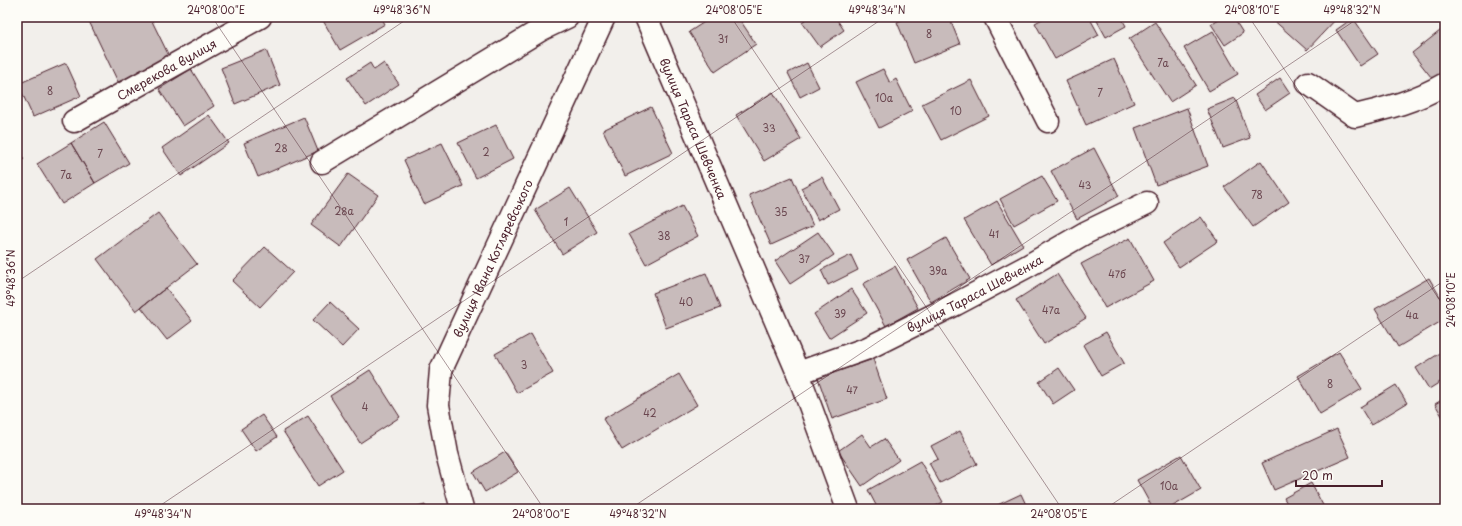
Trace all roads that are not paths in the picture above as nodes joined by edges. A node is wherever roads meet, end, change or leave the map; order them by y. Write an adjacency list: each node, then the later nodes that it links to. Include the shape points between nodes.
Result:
1 (260, 17): 8 (street, Смерекова вулиця)
2 (567, 17): 10 (street, via 542,29)
3 (604, 17): 13 (street, вулиця Івана Котляревського, via 441,370 438,405 447,454)
4 (646, 17): 12 (street, вулиця Тараса Шевченка)
5 (995, 17): 9 (street)
6 (1308, 82): 7 (street, via 1355,116 1390,108 1426,95)
7 (1445, 84)
8 (74, 121)
9 (1048, 122)
10 (322, 162)
11 (1147, 203): 12 (street, вулиця Тараса Шевченка, via 868,348)
12 (798, 373): 14 (street, вулиця Тараса Шевченка)
13 (462, 509)
14 (848, 509)

